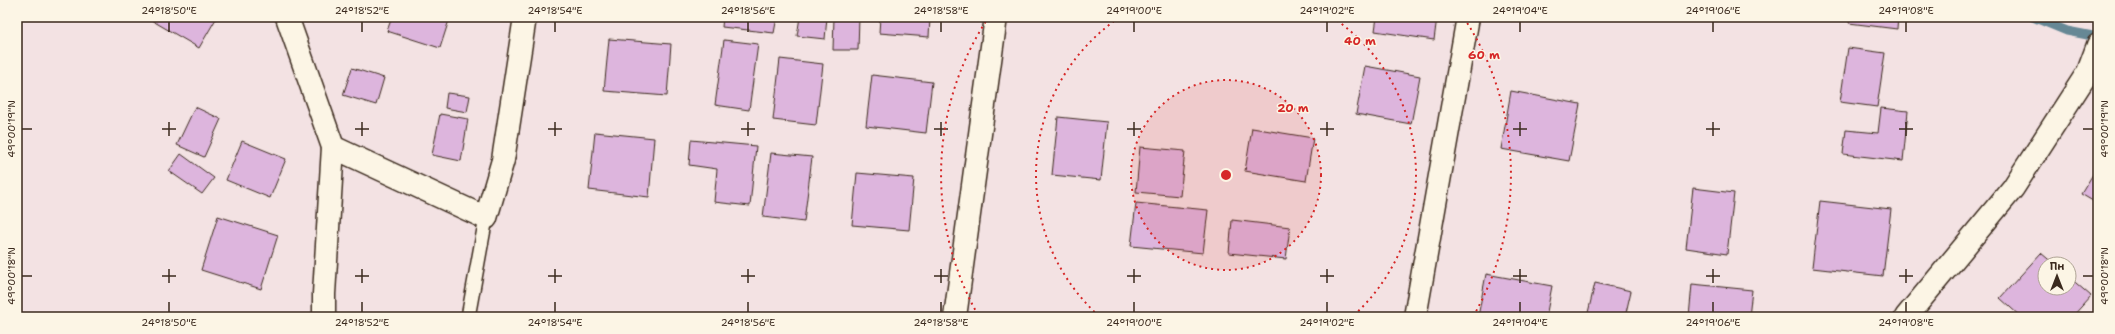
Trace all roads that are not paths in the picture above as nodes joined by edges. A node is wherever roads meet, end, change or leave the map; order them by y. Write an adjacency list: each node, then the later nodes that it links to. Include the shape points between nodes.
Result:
1 (286, 17): 6 (street)
2 (525, 17): 7 (street, via 503,160)
3 (996, 17): 10 (street)
4 (1468, 17): 11 (street)
5 (2098, 45): 12 (street, via 2088,72 2013,188)
6 (333, 148): 7 (street); 8 (street)
7 (486, 218): 9 (lane)
8 (324, 317)
9 (468, 317)
10 (955, 317)
11 (1415, 317)
12 (1906, 317)

